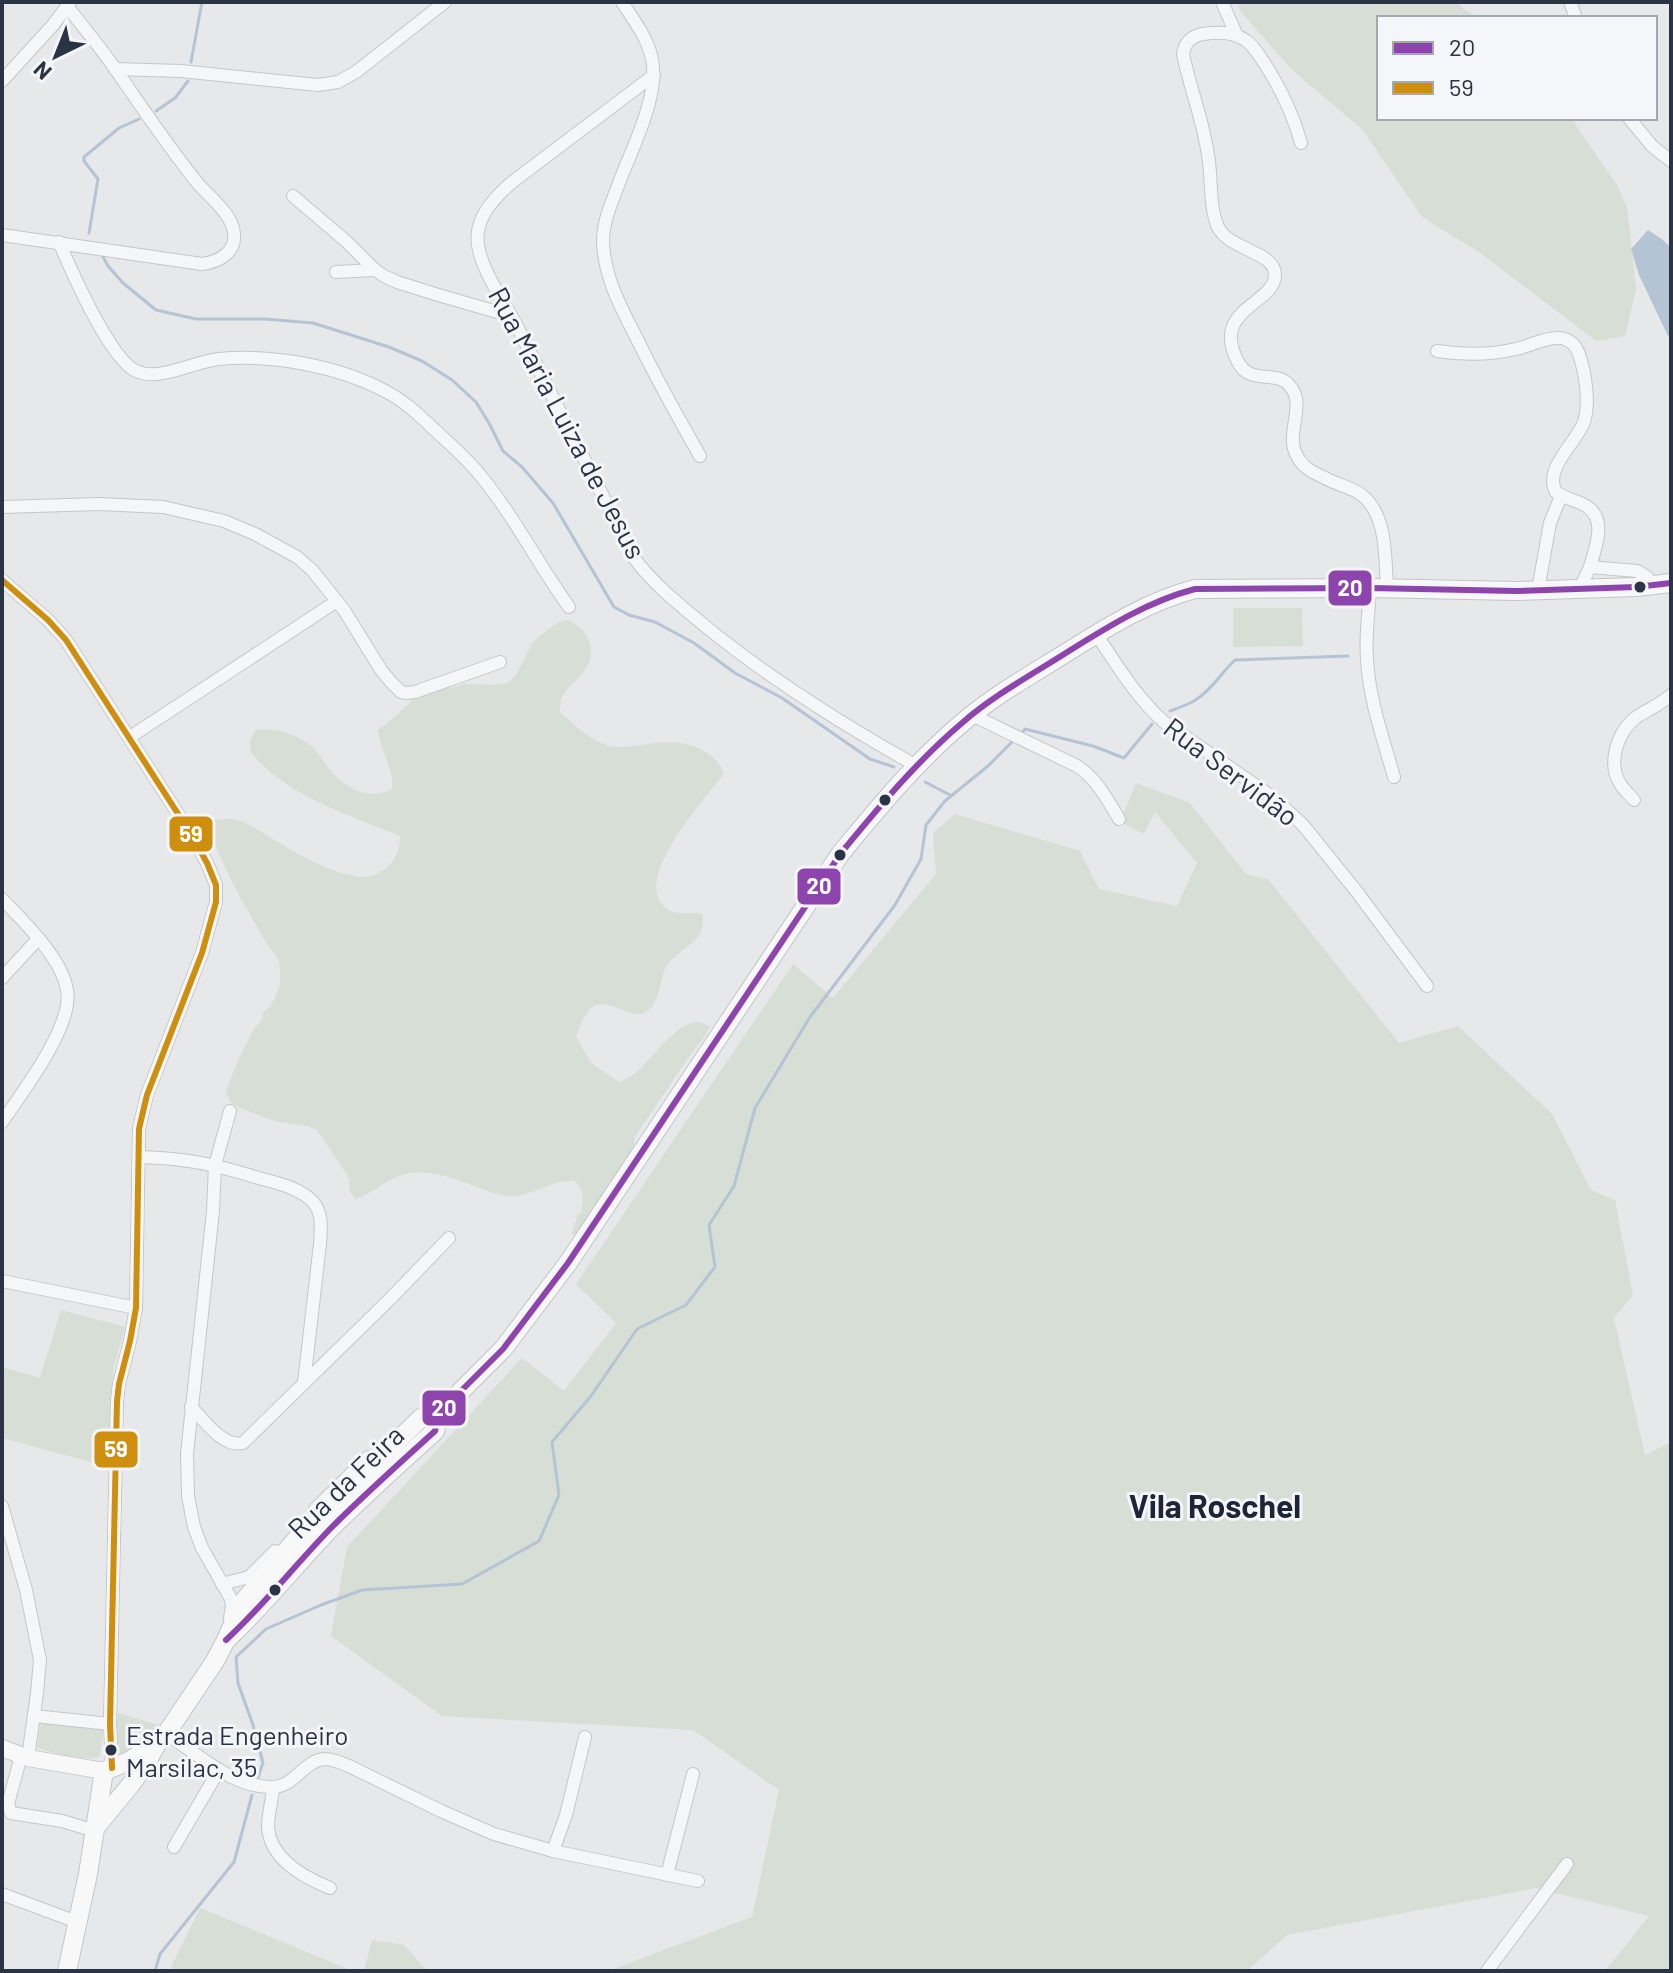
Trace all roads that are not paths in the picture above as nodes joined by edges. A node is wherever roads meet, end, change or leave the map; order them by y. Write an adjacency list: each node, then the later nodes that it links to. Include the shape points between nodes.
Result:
1 (445, 2): 6 (street, via 338,82 318,85)
2 (622, 2): 7 (street, via 651,55)
3 (1222, 2): 5 (street)
4 (69, 4): 6 (street); 8 (street)
5 (1237, 36): 10 (street, via 1247,40 1273,78); 26 (street, via 1196,35 1183,54 1208,155 1218,226 1233,243 1257,253 1275,271 1273,283 1233,326 1234,353 1250,375 1283,380 1295,392 1292,438 1299,461 1373,507 1382,536)
6 (115, 69): 14 (street, via 224,212 235,236 233,246 215,262 202,264)
7 (654, 75): 17 (street, Rua Maria Luiza de Jesus, via 511,183 481,218 477,242 482,263); 19 (street, via 608,213 605,267)
8 (2, 81)
9 (1631, 120): 11 (street)
10 (1301, 143)
11 (1671, 161)
12 (293, 196): 15 (street)
13 (2, 235): 14 (street)
14 (59, 242): 29 (street, via 116,351 138,372 173,371 209,360 265,358 339,372 405,403 482,478)
15 (375, 270): 16 (street); 17 (street, via 405,285)
16 (336, 272)
17 (511, 316): 35 (street, Rua Maria Luiza de Jesus, via 642,569 730,646 839,722)
18 (1437, 351): 20 (street, via 1488,353 1554,338 1577,349 1587,387 1586,409 1580,430 1553,475 1553,488)
19 (700, 456)
20 (1561, 496): 22 (street, via 1586,505 1597,519); 27 (street, via 1550,523)
21 (2, 507): 28 (street, via 163,507 224,521 297,557)
22 (1590, 567): 24 (street, via 1637,571); 25 (street)
23 (2, 580): 34 (street, via 66,640)
24 (1662, 584): 25 (main road)
25 (1580, 588): 27 (main road)
26 (1378, 589): 27 (main road); 30 (main road, via 1195,589 1169,596); 36 (street, via 1367,642 1369,680)
27 (1538, 590)
28 (337, 601): 31 (street, via 401,692 415,692); 34 (street)
29 (569, 607)
30 (1096, 634): 33 (main road); 42 (street, Rua Servidão, via 1150,710 1303,825)
31 (500, 662)
32 (1671, 695): 37 (street, via 1636,717 1618,741 1616,773)
33 (972, 715): 35 (main road); 38 (street, via 1087,773)
34 (130, 737): 45 (street, via 191,834 216,885 202,953 147,1095 139,1129)
35 (915, 765): 52 (main road, via 828,872 536,1307 503,1349)
36 (1394, 777)
37 (1634, 800)
38 (1119, 819)
39 (2, 899): 40 (street)
40 (38, 939): 41 (street); 44 (street, via 68,990 66,1010 49,1049)
41 (2, 978)
42 (1427, 986)
43 (230, 1111): 46 (street)
44 (2, 1122)
45 (140, 1157): 46 (street); 49 (street)
46 (215, 1165): 50 (street, via 290,1188 306,1196 319,1212); 51 (street)
47 (449, 1238): 50 (street)
48 (2, 1281): 49 (street)
49 (136, 1308): 58 (street, via 117,1401)
50 (304, 1383): 51 (street, via 236,1445)
51 (191, 1407): 55 (street, via 188,1496 202,1548)
52 (443, 1408): 54 (main road, via 421,1418); 56 (main road, via 435,1431)
53 (2, 1506): 57 (street, via 40,1660)
54 (258, 1576): 55 (street); 56 (main road); 56 (main road, via 268,1586)
55 (222, 1584): 56 (street)
56 (250, 1601): 60 (main road)
57 (34, 1716): 58 (street); 62 (street)
58 (110, 1724): 63 (street)
59 (585, 1737): 69 (street)
60 (161, 1739): 63 (main road); 64 (street); 67 (main road)
61 (2, 1748): 62 (main road)
62 (25, 1757): 63 (main road); 67 (street, via 8,1804 11,1813)
63 (108, 1770): 67 (main road)
64 (219, 1770): 66 (street); 68 (street)
65 (693, 1774): 71 (street)
66 (273, 1788): 69 (street, via 287,1784 314,1762 333,1760 475,1827); 73 (street, via 268,1828 274,1847 291,1866)
67 (98, 1825): 75 (main road)
68 (174, 1847)
69 (553, 1851): 71 (street)
70 (1567, 1864): 77 (street)
71 (667, 1875): 72 (street)
72 (698, 1881)
73 (330, 1888)
74 (2, 1895): 75 (street)
75 (77, 1922): 76 (main road)
76 (67, 1971)
77 (1487, 1971)

